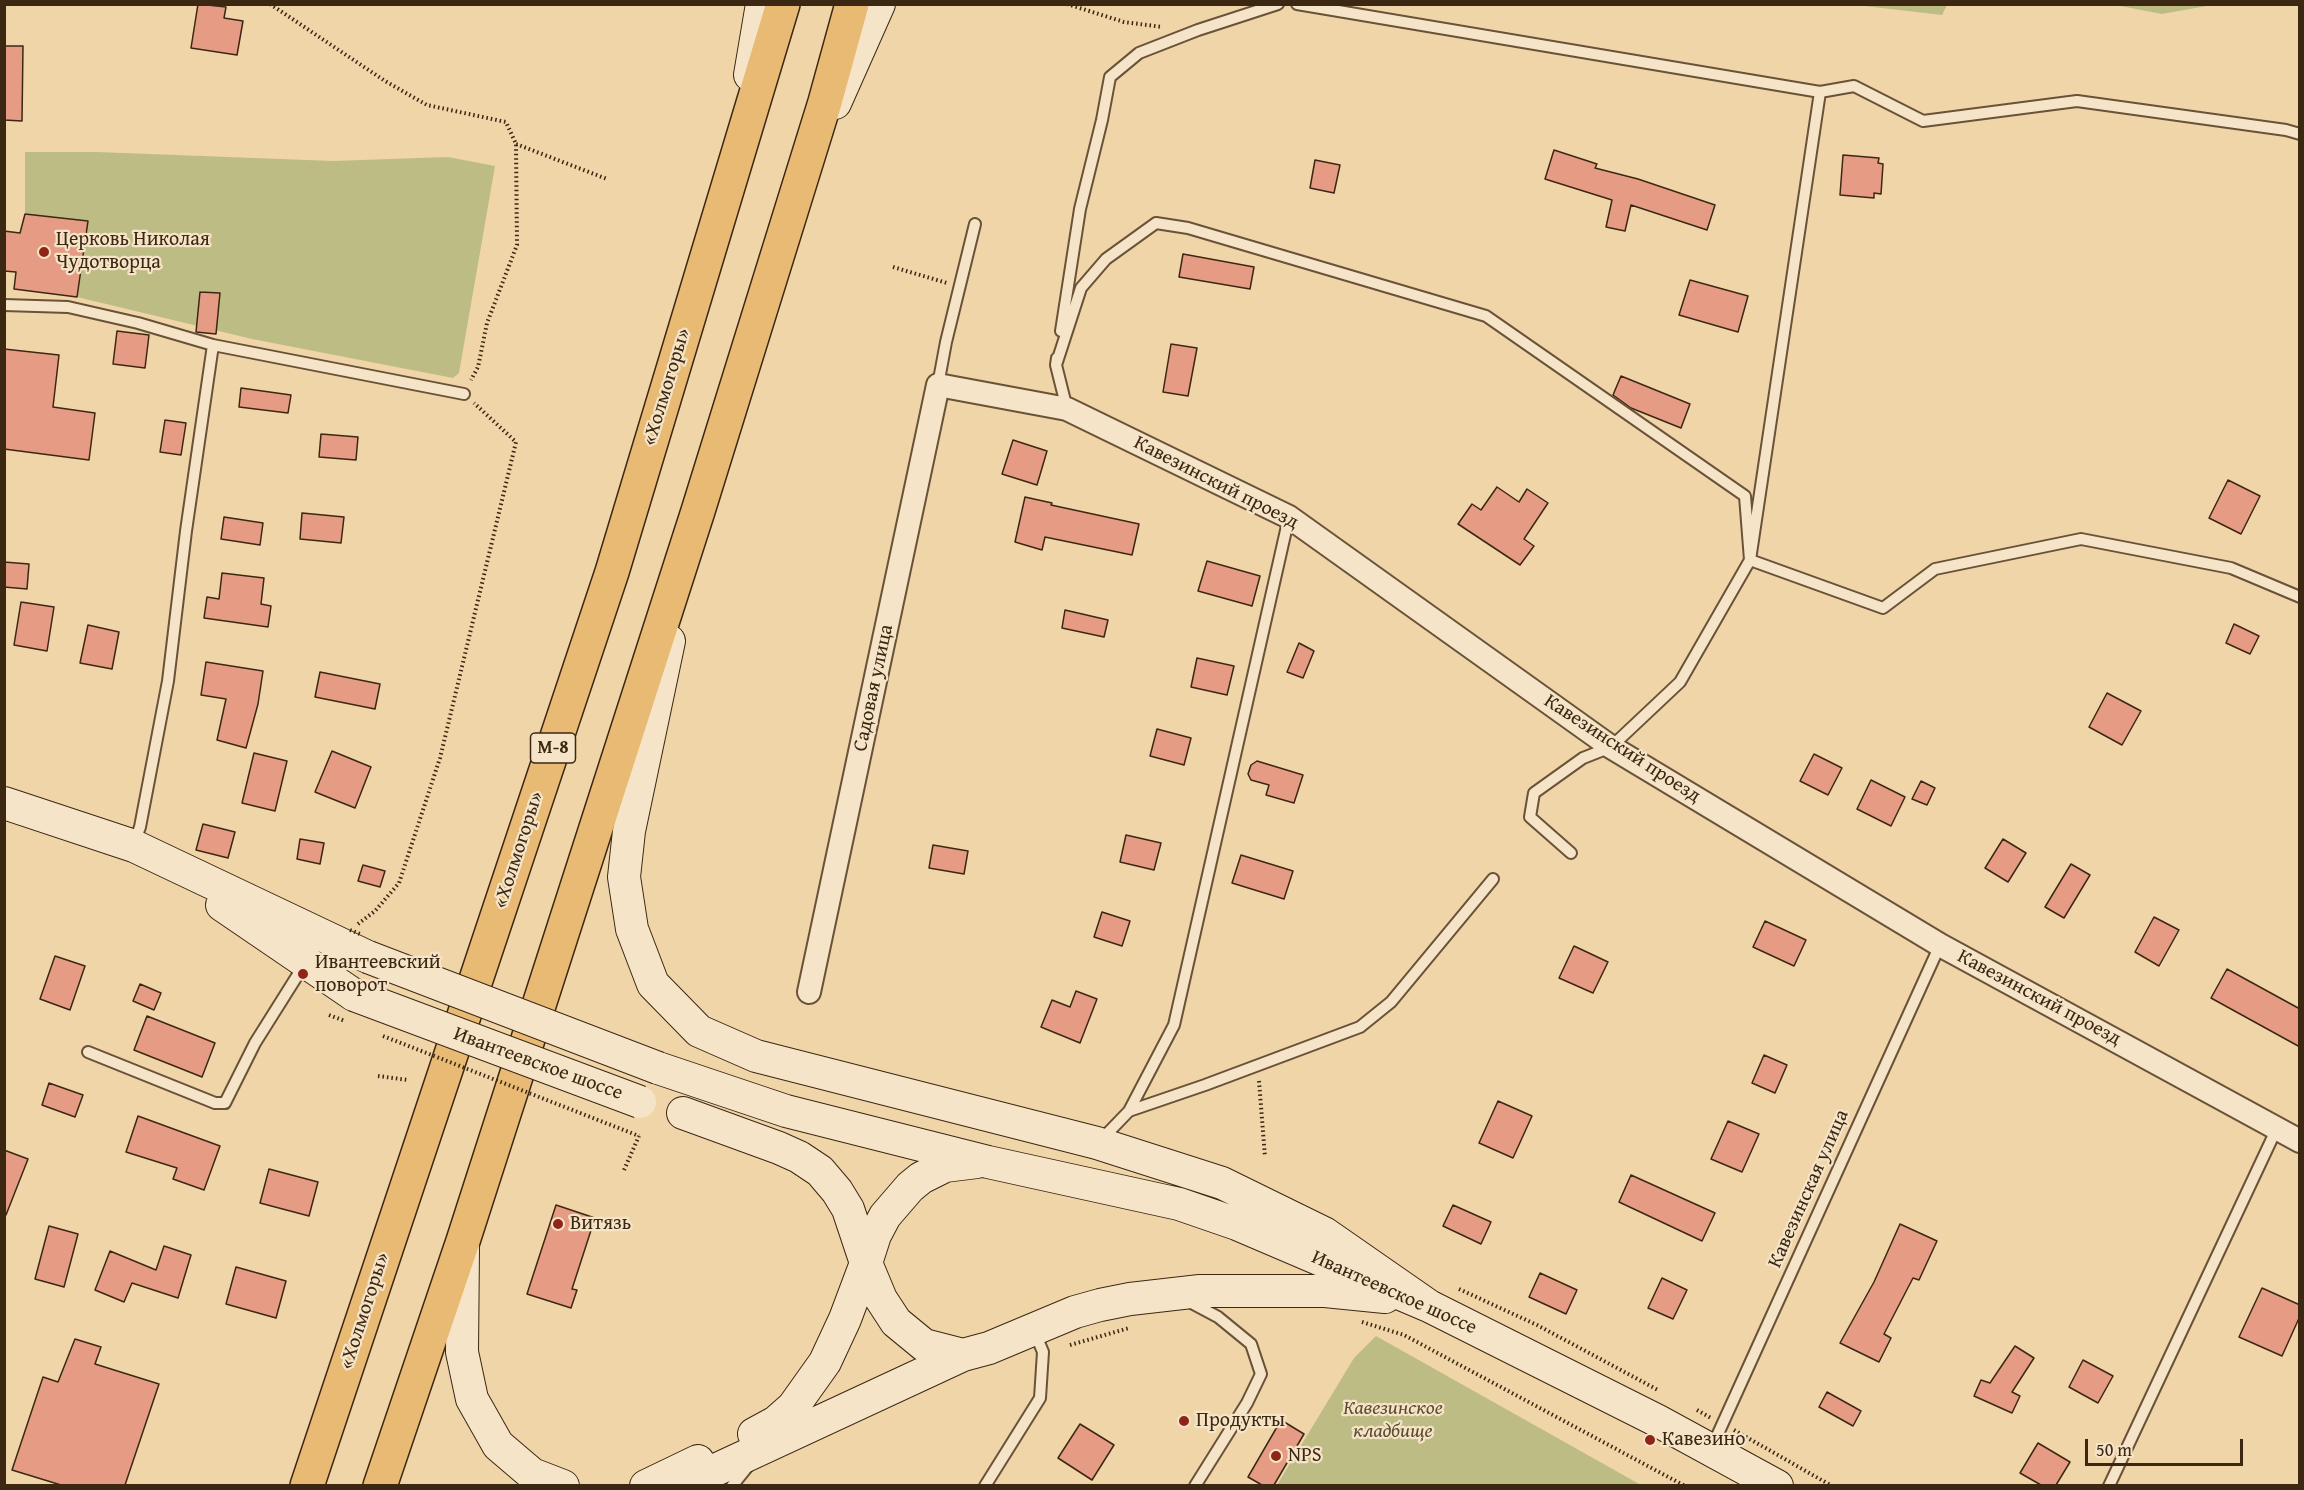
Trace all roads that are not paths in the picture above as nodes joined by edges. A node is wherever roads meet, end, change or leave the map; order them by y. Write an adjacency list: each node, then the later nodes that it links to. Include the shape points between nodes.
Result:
1 (762, 4): 9 (main road)
2 (783, 4): 9 (highway, «Холмогоры» / М-8)
3 (852, 4): 10 (highway)
4 (879, 4): 10 (main road)
5 (1278, 4): 14 (lane, via 1139,53 1110,77 1080,209)
6 (1297, 4): 7 (lane)
7 (1820, 92): 8 (lane, via 1854,86 1923,121 2077,101); 20 (lane)
8 (2300, 134)
9 (736, 155): 45 (highway, «Холмогоры» / М-8, via 612,572)
10 (795, 194): 18 (highway)
11 (975, 224): 15 (lane)
12 (4, 304): 13 (lane, via 68,308)
13 (213, 345): 16 (lane); 24 (lane, via 168,681)
14 (1056, 364): 17 (lane); 20 (lane, via 1081,288 1106,259 1156,223 1188,228 1486,316 1745,496)
15 (938, 385): 17 (street, Кавезинский проезд); 29 (street, Садовая улица)
16 (465, 394)
17 (1067, 409): 19 (street, Кавезинский проезд)
18 (698, 511): 35 (main road, via 647,741 624,877 632,929 653,984 699,1031 756,1056); 37 (highway)
19 (1289, 517): 22 (street, Кавезинский проезд); 31 (lane, via 1174,1024)
20 (1750, 560): 21 (lane, via 1883,609 1935,569 2081,539 2231,568); 22 (lane, via 1680,682)
21 (2300, 597)
22 (1611, 747): 25 (lane, via 1583,758 1534,793 1530,817); 27 (street, Кавезинский проезд)
23 (4, 803): 24 (main road, Ивантеевское шоссе)
24 (134, 846): 28 (main road, Ивантеевское шоссе); 36 (main road, Ивантеевское шоссе, bridge, via 368,957 658,1068 786,1111)
25 (1571, 853)
26 (1493, 879): 31 (lane, via 1391,1002 1360,1027)
27 (1940, 945): 33 (street, Кавезинский проезд); 43 (lane, Кавезинская улица)
28 (306, 962): 30 (lane, via 255,1043 225,1103); 32 (main road, Ивантеевское шоссе, bridge, via 353,1009)
29 (809, 992)
30 (88, 1052)
31 (1129, 1111): 35 (lane)
32 (683, 1113): 36 (main road, Ивантеевское шоссе, via 833,1143); 38 (main road, via 800,1157 820,1172 848,1209)
33 (2278, 1127): 34 (street, Кавезинский проезд); 54 (lane)
34 (2300, 1141)
35 (1097, 1143): 40 (main road, via 1221,1183)
36 (988, 1162): 38 (main road, via 945,1166 910,1187 885,1216); 40 (main road, Ивантеевское шоссе, via 1179,1204)
37 (463, 1241): 46 (highway); 47 (main road, via 462,1352 472,1399 498,1445 532,1474)
38 (866, 1263): 42 (main road, via 896,1322 924,1344); 48 (main road, via 825,1362 794,1407 763,1430)
39 (1172, 1293): 40 (main road, via 1325,1291); 41 (main road, via 1075,1312); 52 (lane, via 1218,1317 1251,1344 1261,1374)
40 (1440, 1296): 43 (main road, Ивантеевское шоссе)
41 (1038, 1341): 42 (main road); 51 (lane, via 1040,1398)
42 (963, 1355): 44 (main road)
43 (1717, 1436): 53 (main road, Ивантеевское шоссе)
44 (765, 1446): 49 (main road); 50 (lane)
45 (307, 1485)
46 (380, 1485)
47 (563, 1485)
48 (646, 1485)
49 (681, 1485)
50 (732, 1485)
51 (985, 1485)
52 (1195, 1485)
53 (1776, 1485)
54 (2109, 1485)

